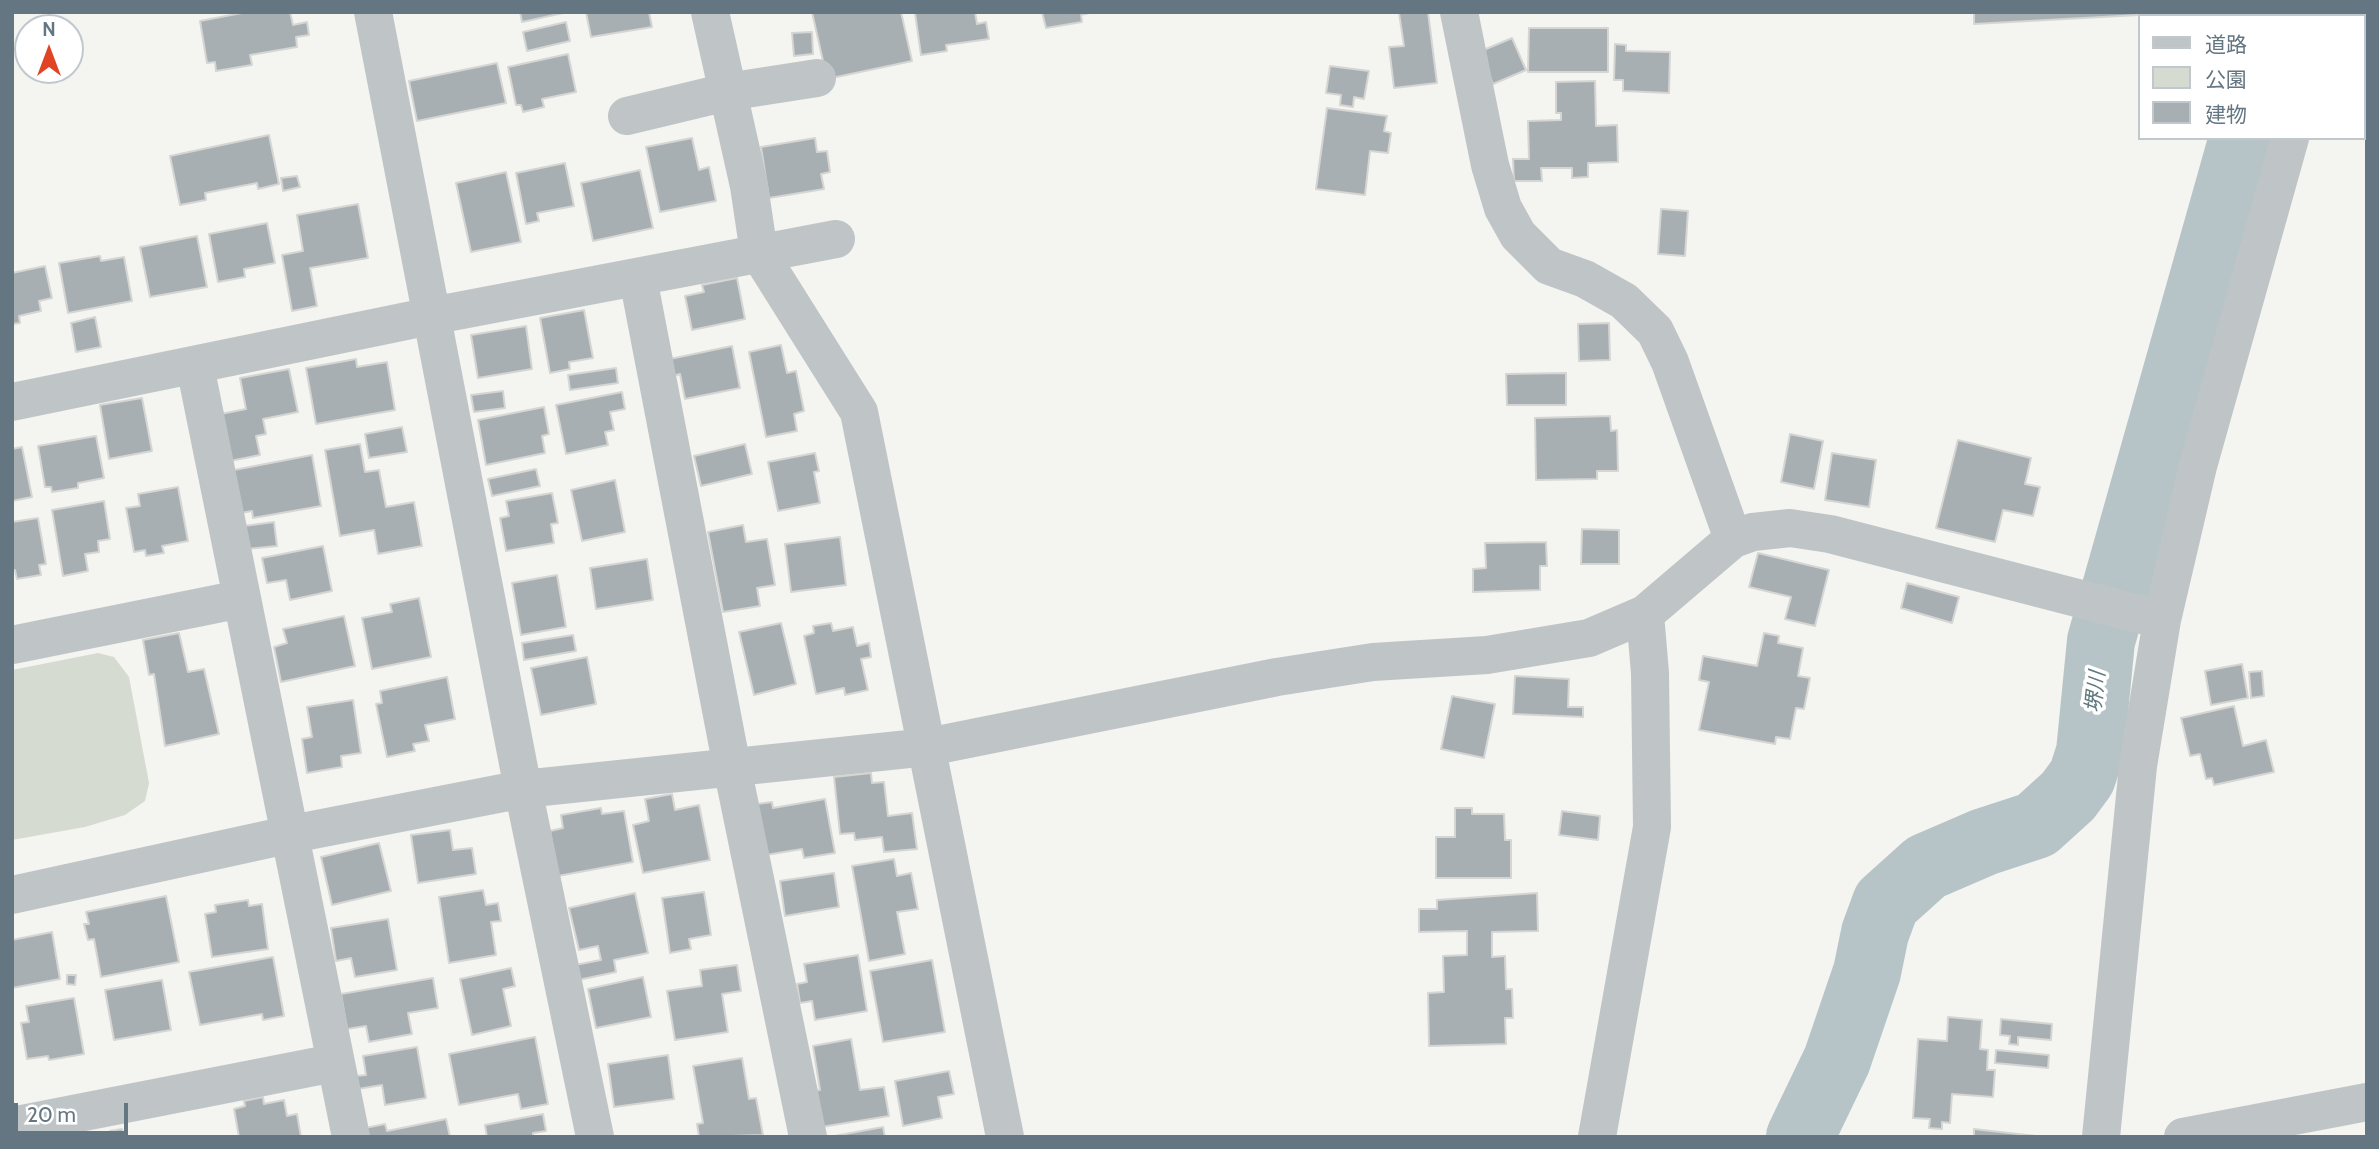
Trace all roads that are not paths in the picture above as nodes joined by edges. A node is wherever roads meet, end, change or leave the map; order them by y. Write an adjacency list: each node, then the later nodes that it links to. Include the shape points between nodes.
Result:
1 (373, 12): 11 (street)
2 (710, 12): 5 (street)
3 (1459, 12): 14 (street, via 1503,208 1518,235 1549,267 1585,279 1624,301 1655,331)
4 (817, 78): 5 (street)
5 (727, 92): 6 (street); 9 (street)
6 (627, 116)
7 (2289, 140): 17 (street, via 2198,466)
8 (836, 239): 9 (street)
9 (759, 253): 10 (street); 19 (street, via 859,412)
10 (638, 278): 11 (street); 20 (street)
11 (430, 316): 12 (street); 21 (street)
12 (195, 366): 13 (street); 15 (street)
13 (12, 402)
14 (1733, 539): 16 (street); 17 (street, via 1790,528 1830,534)
15 (241, 598): 18 (street); 22 (street)
16 (1645, 614): 19 (street, via 1589,638 1487,655 1373,662 1277,677); 31 (street, via 1652,827)
17 (2148, 617): 32 (street)
18 (12, 645)
19 (928, 747): 20 (street); 30 (street)
20 (732, 767): 21 (street); 29 (street)
21 (523, 789): 22 (street); 28 (street)
22 (292, 834): 23 (street); 24 (street)
23 (12, 895)
24 (334, 1063): 26 (street); 27 (street)
25 (2367, 1102): 33 (street)
26 (12, 1126)
27 (351, 1137)
28 (595, 1137)
29 (808, 1137)
30 (1005, 1137)
31 (1597, 1137)
32 (2101, 1137)
33 (2183, 1137)

